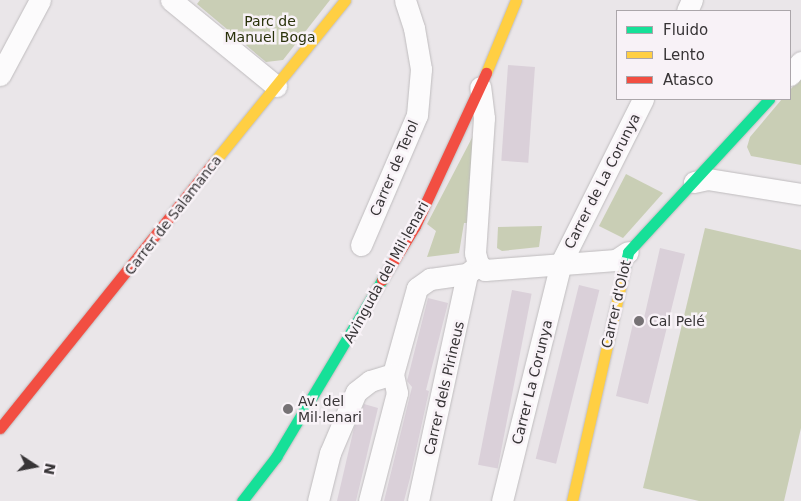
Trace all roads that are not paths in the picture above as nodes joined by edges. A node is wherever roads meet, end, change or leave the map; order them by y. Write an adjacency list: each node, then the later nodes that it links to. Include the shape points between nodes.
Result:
1 (40, 0): 8 (street)
2 (171, 0): 9 (street)
3 (345, 0): 9 (street, Carrer de Salamanca)
4 (405, 0): 15 (street, Carrer de Terol, via 421,69 417,116)
5 (516, 0): 10 (street, Avinguda del Mil·lenari)
6 (801, 62): 7 (street)
7 (791, 74)
8 (0, 75)
9 (276, 86): 20 (street, Carrer de Salamanca)
10 (480, 87): 18 (street, Carrer dels Pirineus, via 484,118); 21 (street, Avinguda del Mil·lenari, via 415,226 276,457)
11 (642, 100): 17 (street, Carrer de La Corunya)
12 (768, 100): 13 (street, Carrer d'Olot)
13 (694, 182): 14 (street, via 708,179); 16 (street, Carrer d'Olot)
14 (801, 194)
15 (361, 245)
16 (628, 252): 17 (street, via 616,260); 26 (street, Carrer d'Olot)
17 (561, 263): 18 (street); 25 (street, Carrer La Corunya)
18 (473, 269): 19 (street, via 430,280 417,288); 24 (street, Carrer dels Pirineus)
19 (392, 374): 22 (street, via 370,381 356,392 330,453); 23 (street, via 397,393)
20 (0, 428)
21 (242, 501)
22 (318, 501)
23 (369, 501)
24 (418, 501)
25 (502, 501)
26 (572, 501)

